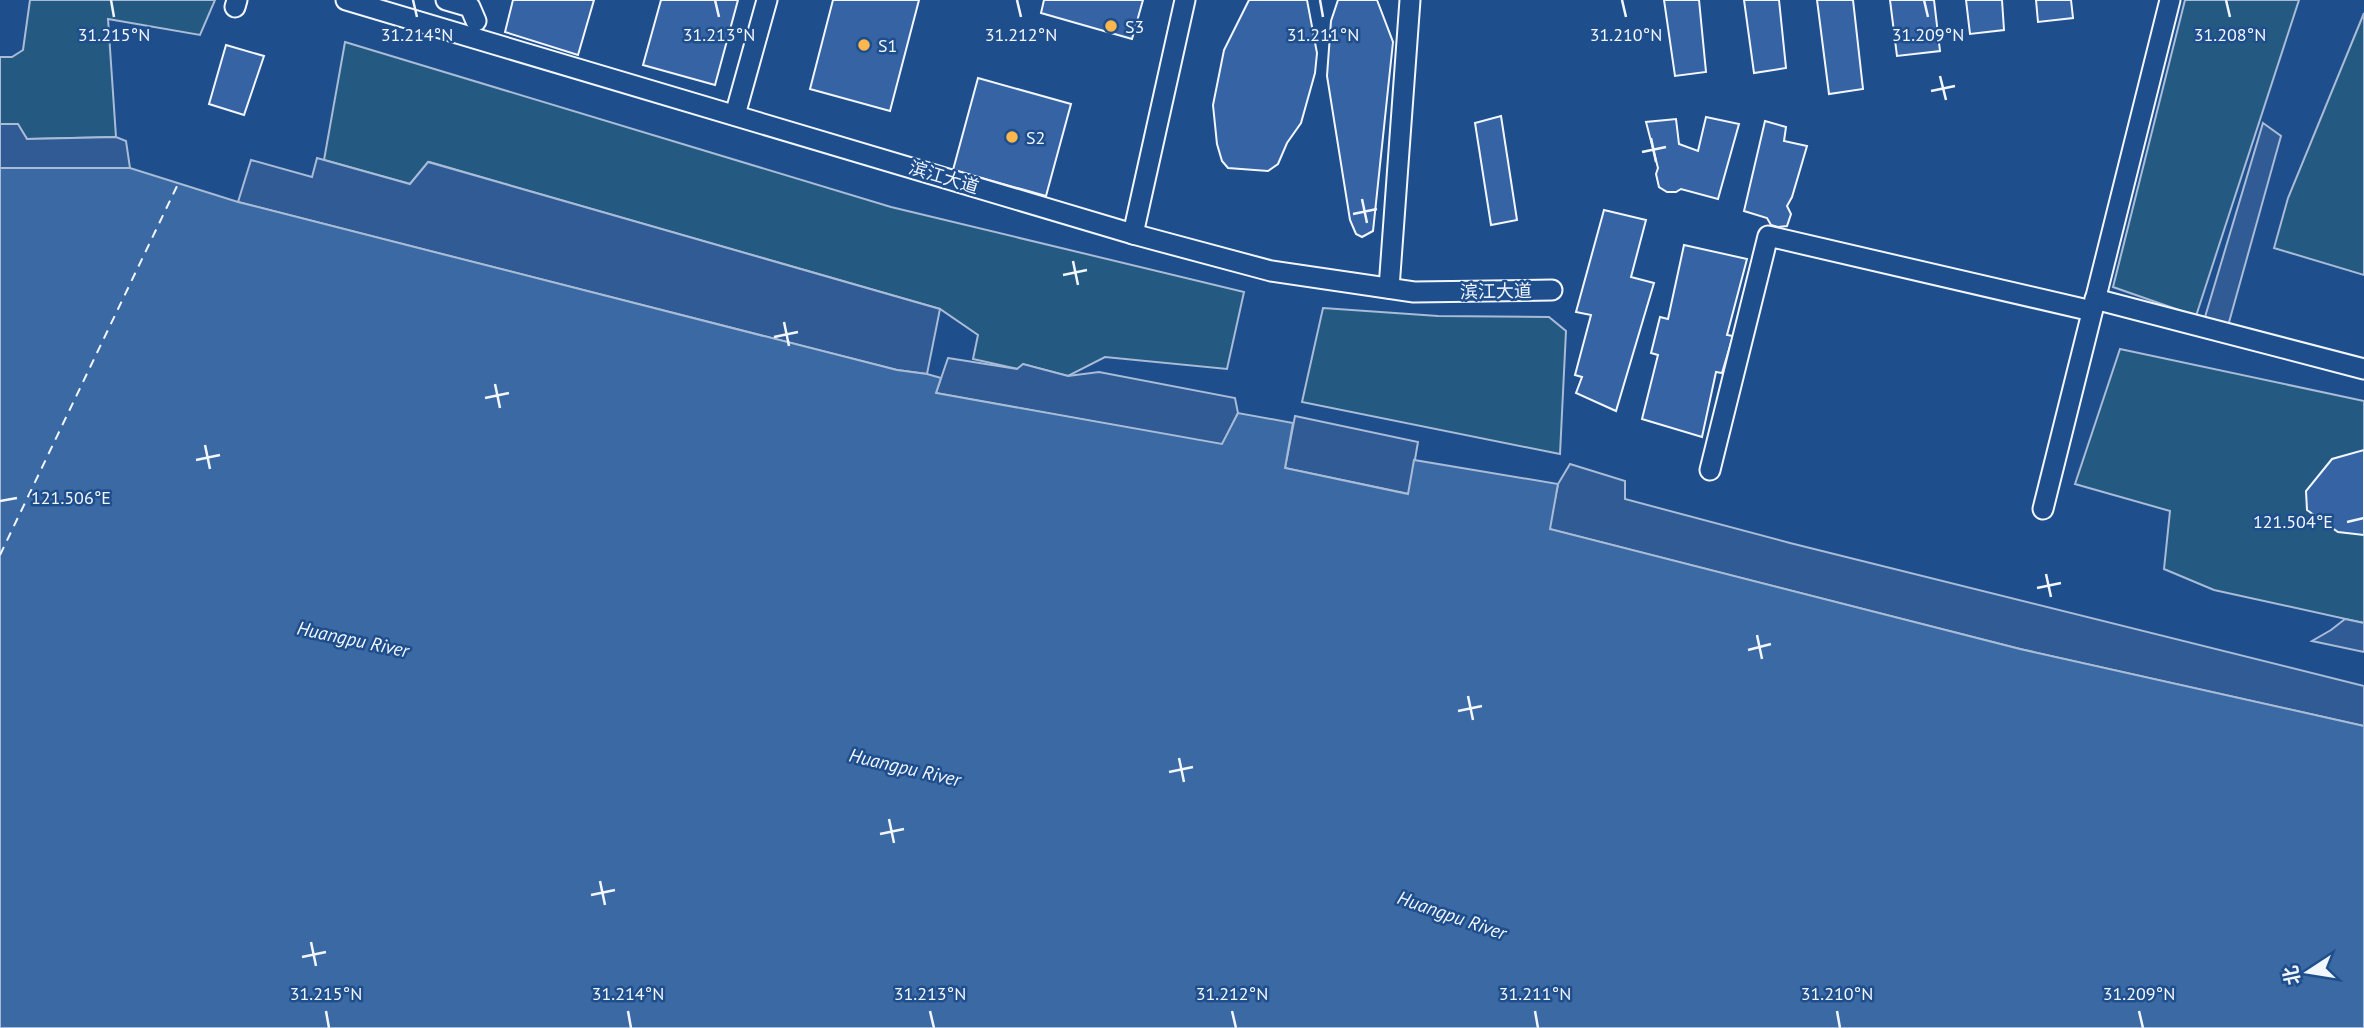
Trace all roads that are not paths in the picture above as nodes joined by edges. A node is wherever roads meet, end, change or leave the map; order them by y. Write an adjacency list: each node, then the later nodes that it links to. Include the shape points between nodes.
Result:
1 (346, 0): 8 (street, 滨江大道)
2 (446, 0): 8 (street, via 470,7)
3 (475, 0): 8 (street)
4 (767, 0): 9 (street)
5 (1185, 0): 10 (street)
6 (1410, 0): 11 (street)
7 (2170, 0): 13 (street)
8 (474, 29): 9 (street, 滨江大道)
9 (735, 115): 10 (street, 滨江大道)
10 (1133, 234): 11 (street, 滨江大道, via 1271,271)
11 (1390, 288): 12 (street, 滨江大道, via 1414,292)
12 (1552, 290)
13 (2093, 305): 14 (street); 15 (street, via 1768,236); 16 (street)
14 (2364, 369)
15 (1710, 470)
16 (2043, 509)

